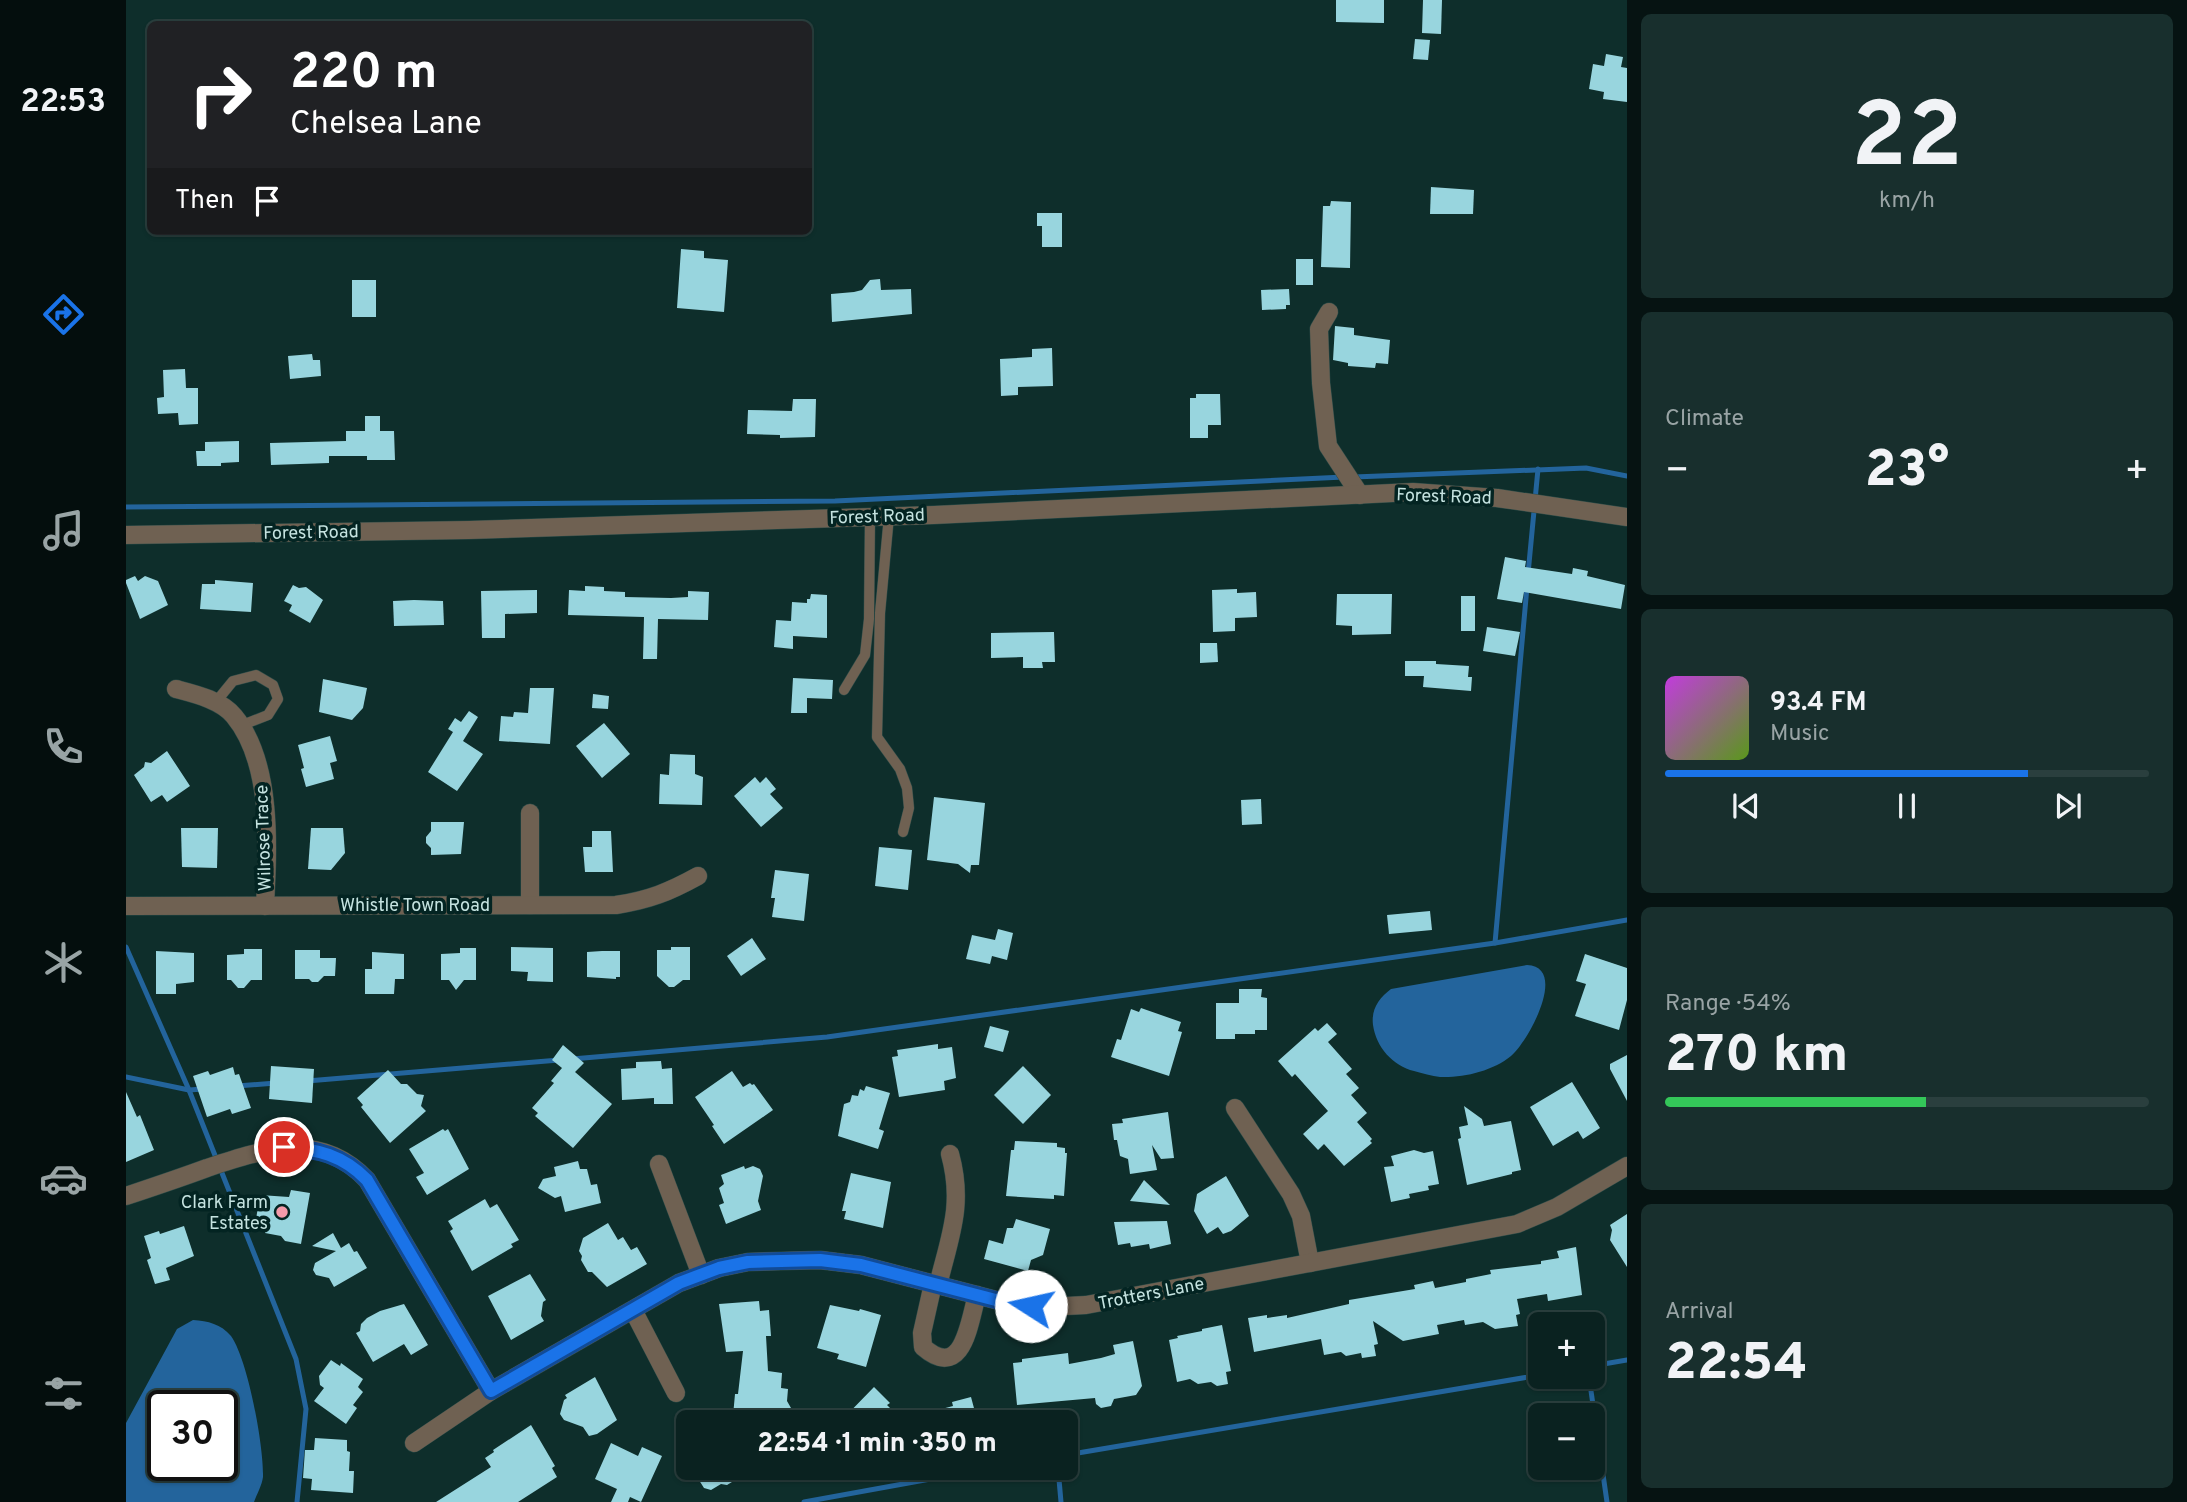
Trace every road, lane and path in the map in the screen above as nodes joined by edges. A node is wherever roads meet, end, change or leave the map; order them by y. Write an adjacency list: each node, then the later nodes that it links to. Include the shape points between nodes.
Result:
1 (1329, 312): 2 (street, via 1319,329 1328,446)
2 (1360, 495): 4 (street, Forest Road); 5 (street, Forest Road, via 1413,492 1497,498)
3 (870, 516): 4 (street, Forest Road); 6 (street, Forest Road, via 469,530); 8 (lane, via 865,655)
4 (889, 516): 12 (lane, via 880,613 877,737 900,769 907,788 909,808)
5 (1627, 517)
6 (126, 535)
7 (176, 689): 9 (street, Wilrose Trace)
8 (844, 690)
9 (215, 703): 10 (street, Wilrose Trace); 10 (lane, via 233,681 256,674 273,685 278,699 268,715)
10 (240, 726): 16 (street, Wilrose Trace, via 261,777 266,806)
11 (530, 813): 14 (street)
12 (903, 832)
13 (698, 876): 14 (street, Whistle Town Road, via 644,901)
14 (530, 905): 16 (street, Whistle Town Road)
15 (126, 906): 16 (street, Whistle Town Road)
16 (265, 906)
17 (1236, 1108): 22 (street, via 1291,1194 1301,1216)
18 (950, 1154): 24 (street, via 957,1179 957,1208)
19 (659, 1164): 23 (street)
20 (1627, 1166): 22 (street, Trotters Lane, via 1557,1207 1517,1224)
21 (126, 1196): 27 (street, via 252,1153 284,1147 311,1149 344,1160 367,1180)
22 (1310, 1263): 25 (street, Trotters Lane, via 1086,1305 1015,1305)
23 (701, 1275): 24 (street, Trotters Lane, via 748,1262 820,1260); 26 (street, Trotters Lane)
24 (935, 1284): 25 (street, Trotters Lane); 25 (street, via 922,1333 923,1347 942,1359 953,1358 960,1349)
25 (977, 1295)
26 (633, 1310): 27 (street, Trotters Lane); 28 (street)
27 (491, 1391): 29 (street, Trotters Lane)
28 (676, 1393)
29 (414, 1443)

